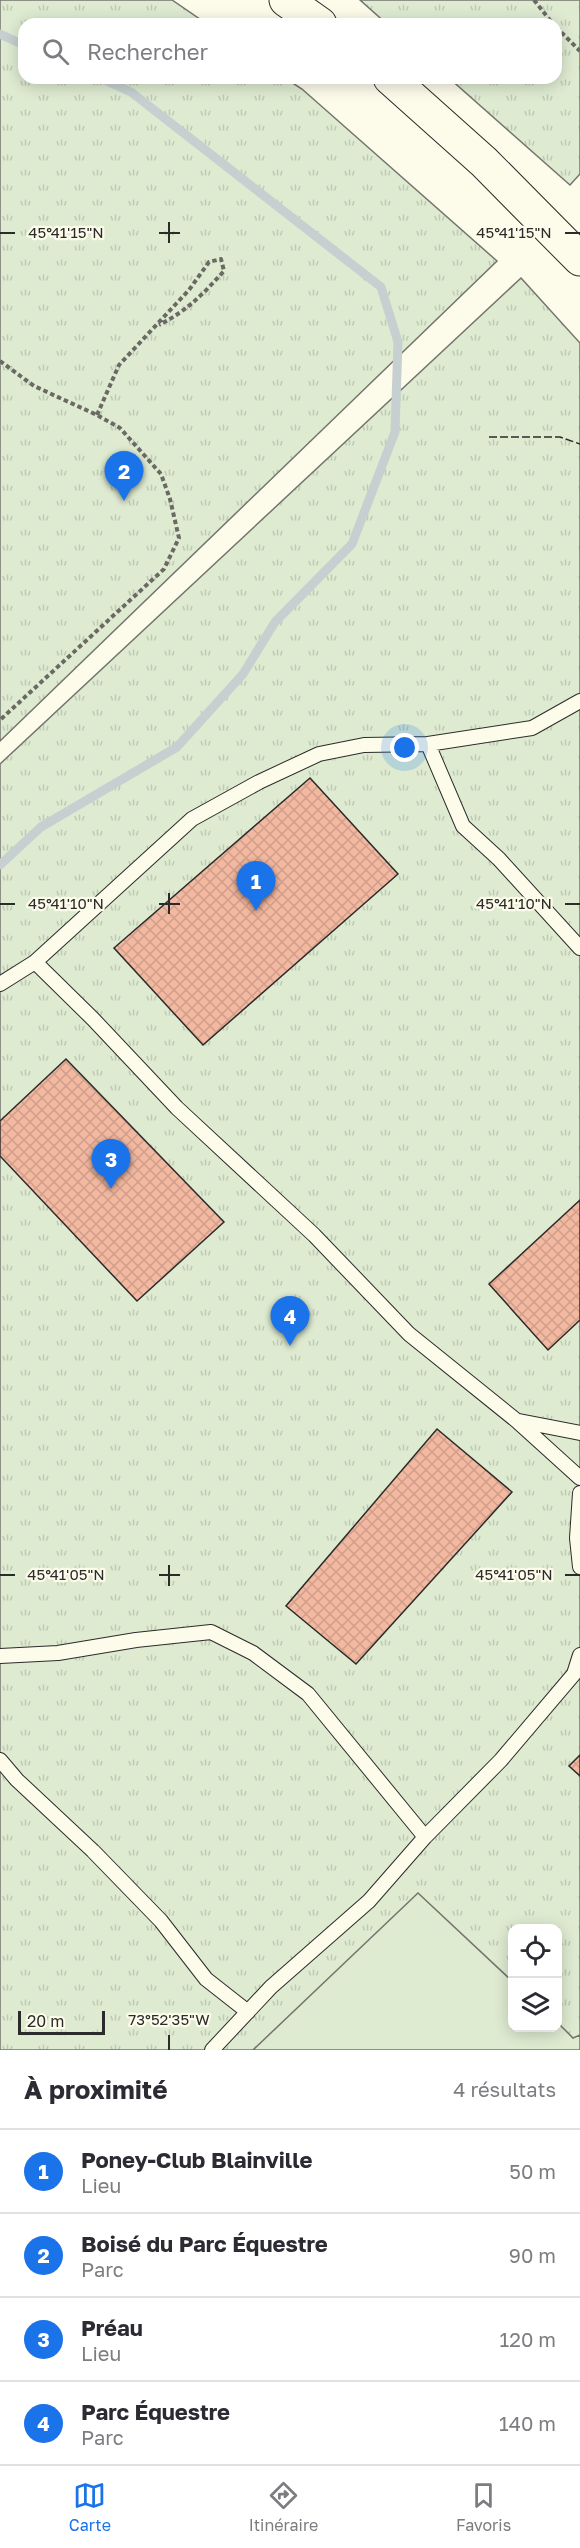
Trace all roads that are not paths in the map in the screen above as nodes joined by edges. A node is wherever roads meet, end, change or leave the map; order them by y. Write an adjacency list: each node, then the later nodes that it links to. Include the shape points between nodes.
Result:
1 (286, 0): 2 (street)
2 (312, 18)
3 (397, 84): 4 (street, via 484,162)
4 (580, 259)
5 (580, 701): 6 (lane, via 532,728)
6 (428, 744): 7 (lane, via 463,826 499,859); 8 (lane, via 364,745 319,754 192,819)
7 (580, 948)
8 (35, 962): 9 (lane); 10 (lane, via 177,1108 314,1234 409,1334)
9 (0, 984)
10 (517, 1421): 11 (lane); 12 (lane)
11 (580, 1433)
12 (580, 1478)
13 (580, 1494): 14 (lane)
14 (580, 1567)
15 (580, 1655): 18 (lane, via 574,1674 501,1760)
16 (0, 1656): 18 (lane, via 58,1653 211,1632 253,1653 308,1694)
17 (0, 1760): 19 (lane, via 161,1921 206,1979)
18 (425, 1837): 19 (lane, via 369,1901)
19 (248, 2012): 20 (lane)
20 (212, 2050)

